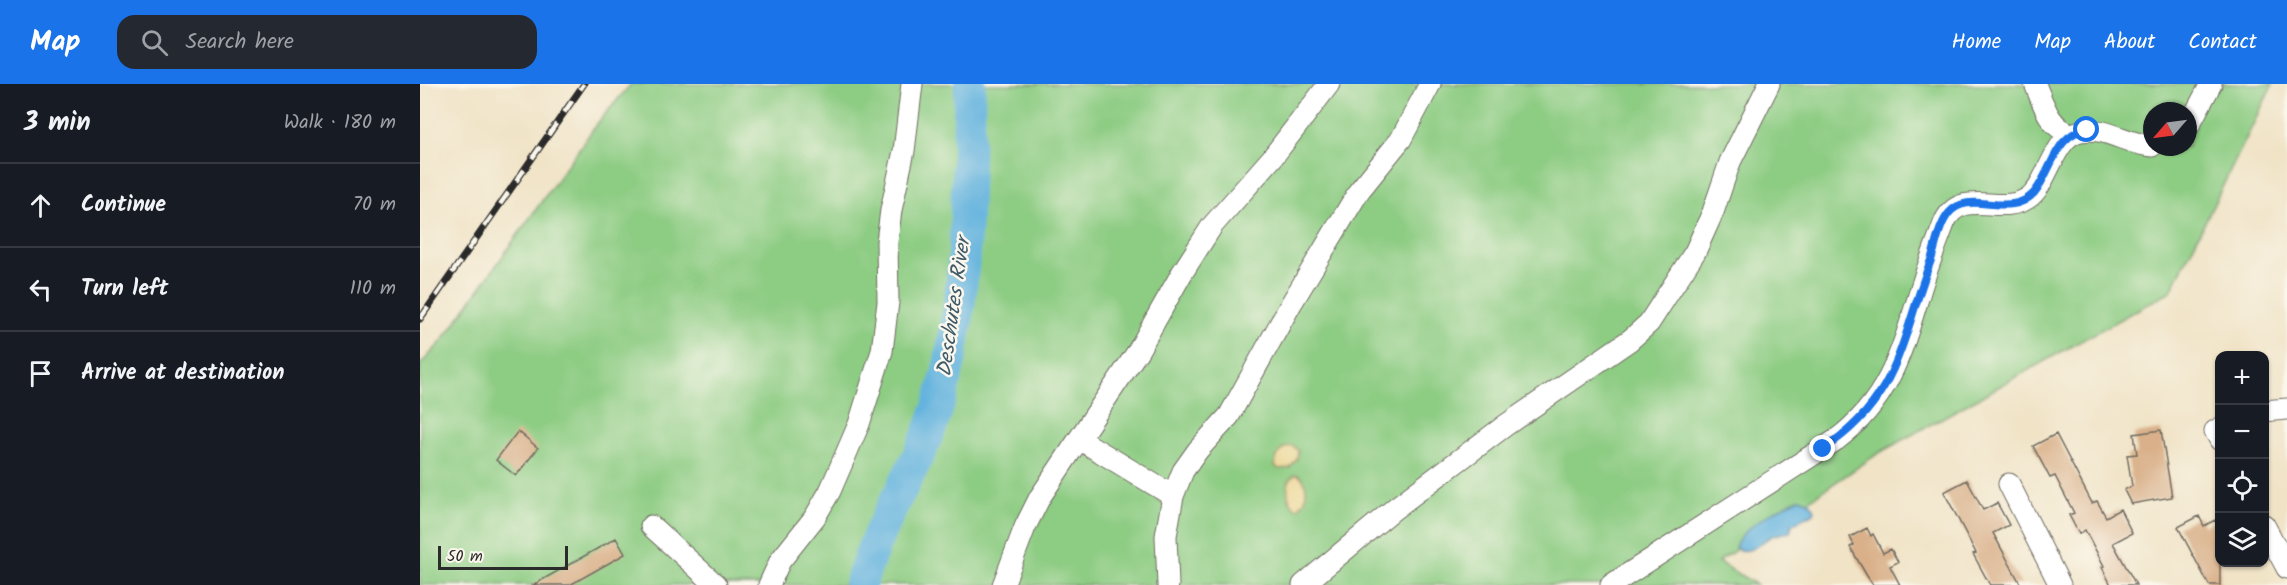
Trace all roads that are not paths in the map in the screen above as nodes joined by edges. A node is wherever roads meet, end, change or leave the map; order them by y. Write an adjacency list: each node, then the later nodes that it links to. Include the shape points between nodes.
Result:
1 (912, 84): 19 (street, via 887,242 888,302 882,351 859,424 830,491 809,526 780,561)
2 (1329, 84): 12 (street, via 1272,158 1212,226 1138,351)
3 (1430, 84): 14 (street, via 1401,139 1359,191 1229,416 1190,460)
4 (1769, 84): 22 (street, via 1730,162 1695,252 1649,323 1403,502)
5 (2035, 84): 8 (street, via 2055,126)
6 (2211, 84): 7 (street)
7 (2197, 110)
8 (2073, 134): 9 (street, via 2094,131); 23 (street, via 2028,198 2006,206 1964,204 1947,216 1898,360 1861,420)
9 (2143, 145)
10 (2287, 409): 11 (street)
11 (2269, 411)
12 (1079, 439): 14 (street); 20 (street, via 1040,497)
13 (2009, 484): 24 (street)
14 (1173, 496): 21 (street, via 1166,536)
15 (651, 526): 18 (street)
16 (2269, 533): 17 (street)
17 (2287, 568)
18 (716, 585)
19 (769, 585)
20 (1003, 585)
21 (1168, 585)
22 (1303, 585)
23 (1611, 585)
24 (2060, 585)

